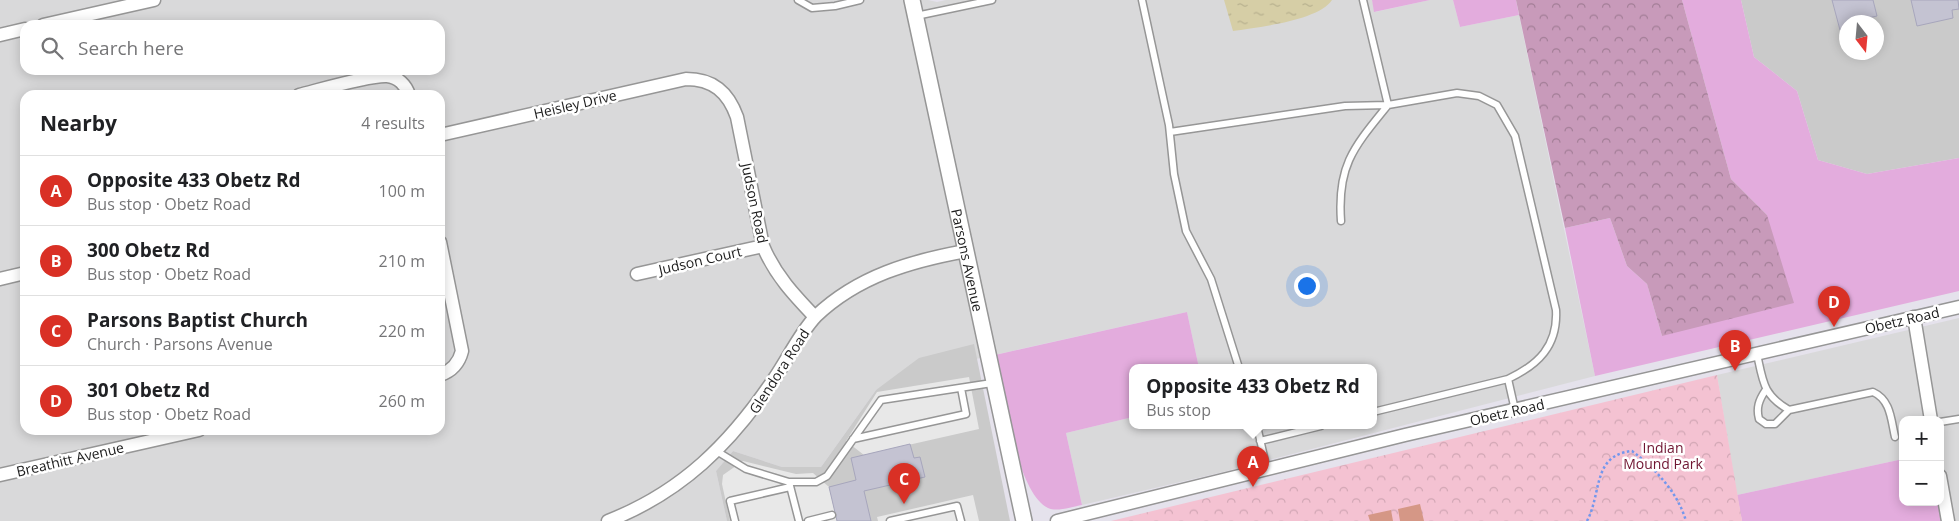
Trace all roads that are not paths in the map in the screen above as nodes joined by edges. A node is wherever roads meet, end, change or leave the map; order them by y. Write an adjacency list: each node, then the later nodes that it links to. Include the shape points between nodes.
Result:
1 (154, 0): 9 (street)
2 (798, 0): 3 (lane, via 812,8)
3 (860, 0)
4 (912, 0): 8 (street, Parsons Avenue)
5 (992, 0): 8 (lane)
6 (1142, 0): 16 (lane)
7 (1363, 0): 15 (lane)
8 (916, 16): 20 (street, Parsons Avenue)
9 (65, 20)
10 (20, 30): 11 (street)
11 (0, 35)
12 (710, 83): 17 (street, Heisley Drive, via 686,79); 19 (street, Judson Road, via 723,90 737,117)
13 (321, 90): 14 (street, via 388,76 398,80)
14 (407, 90)
15 (1388, 105): 16 (lane, via 1345,106); 18 (lane, via 1365,133 1346,167 1340,185); 31 (lane, via 1448,94 1479,96 1497,105 1515,136 1557,321 1545,352 1529,369)
16 (1170, 132): 29 (lane, via 1174,174 1186,231 1211,279)
17 (445, 134)
18 (1341, 221)
19 (763, 246): 23 (street, Judson Court); 26 (street, Judson Road, via 783,283)
20 (966, 251): 26 (street, Glendora Road, via 921,259 888,270 854,287); 32 (street, Parsons Avenue)
21 (445, 267): 30 (street, via 461,345 459,361)
22 (20, 274): 24 (street)
23 (637, 274)
24 (0, 279)
25 (1959, 307): 27 (street, Obetz Road)
26 (816, 317): 47 (street, Glendora Road, via 804,330 788,360 748,417)
27 (1914, 317): 28 (street, Obetz Road); 38 (street)
28 (1757, 354): 34 (lane); 35 (street, Obetz Road)
29 (1239, 364)
30 (445, 373)
31 (1508, 379): 35 (lane); 37 (lane)
32 (992, 383): 33 (lane); 60 (street, Parsons Avenue)
33 (961, 388): 45 (lane, via 881,400); 45 (lane, via 966,414)
34 (1765, 391): 36 (lane); 36 (lane, via 1758,404 1759,419 1766,424 1775,424)
35 (1515, 410): 48 (street, Obetz Road)
36 (1789, 410): 44 (lane, via 1873,392 1887,404)
37 (1377, 411)
38 (1930, 416)
39 (1959, 419): 40 (lane)
40 (1944, 421)
41 (1258, 429): 46 (lane)
42 (1309, 429): 46 (lane)
43 (177, 435): 49 (street, Breathitt Avenue)
44 (1895, 437)
45 (854, 439): 50 (lane, via 827,476 816,482)
46 (1260, 441): 48 (lane)
47 (718, 452): 50 (lane, via 746,469); 53 (street, Glendora Road, via 676,486)
48 (1267, 470): 61 (street, Obetz Road)
49 (0, 475)
50 (790, 484): 55 (lane, via 730,501); 56 (lane)
51 (1944, 498): 62 (street)
52 (832, 515): 57 (lane)
53 (626, 518): 54 (street, Glendora Road)
54 (608, 521)
55 (735, 521)
56 (799, 521)
57 (808, 521)
58 (890, 521): 59 (lane, via 958,506)
59 (961, 521)
60 (1024, 521)
61 (1057, 521)
62 (1948, 521)

